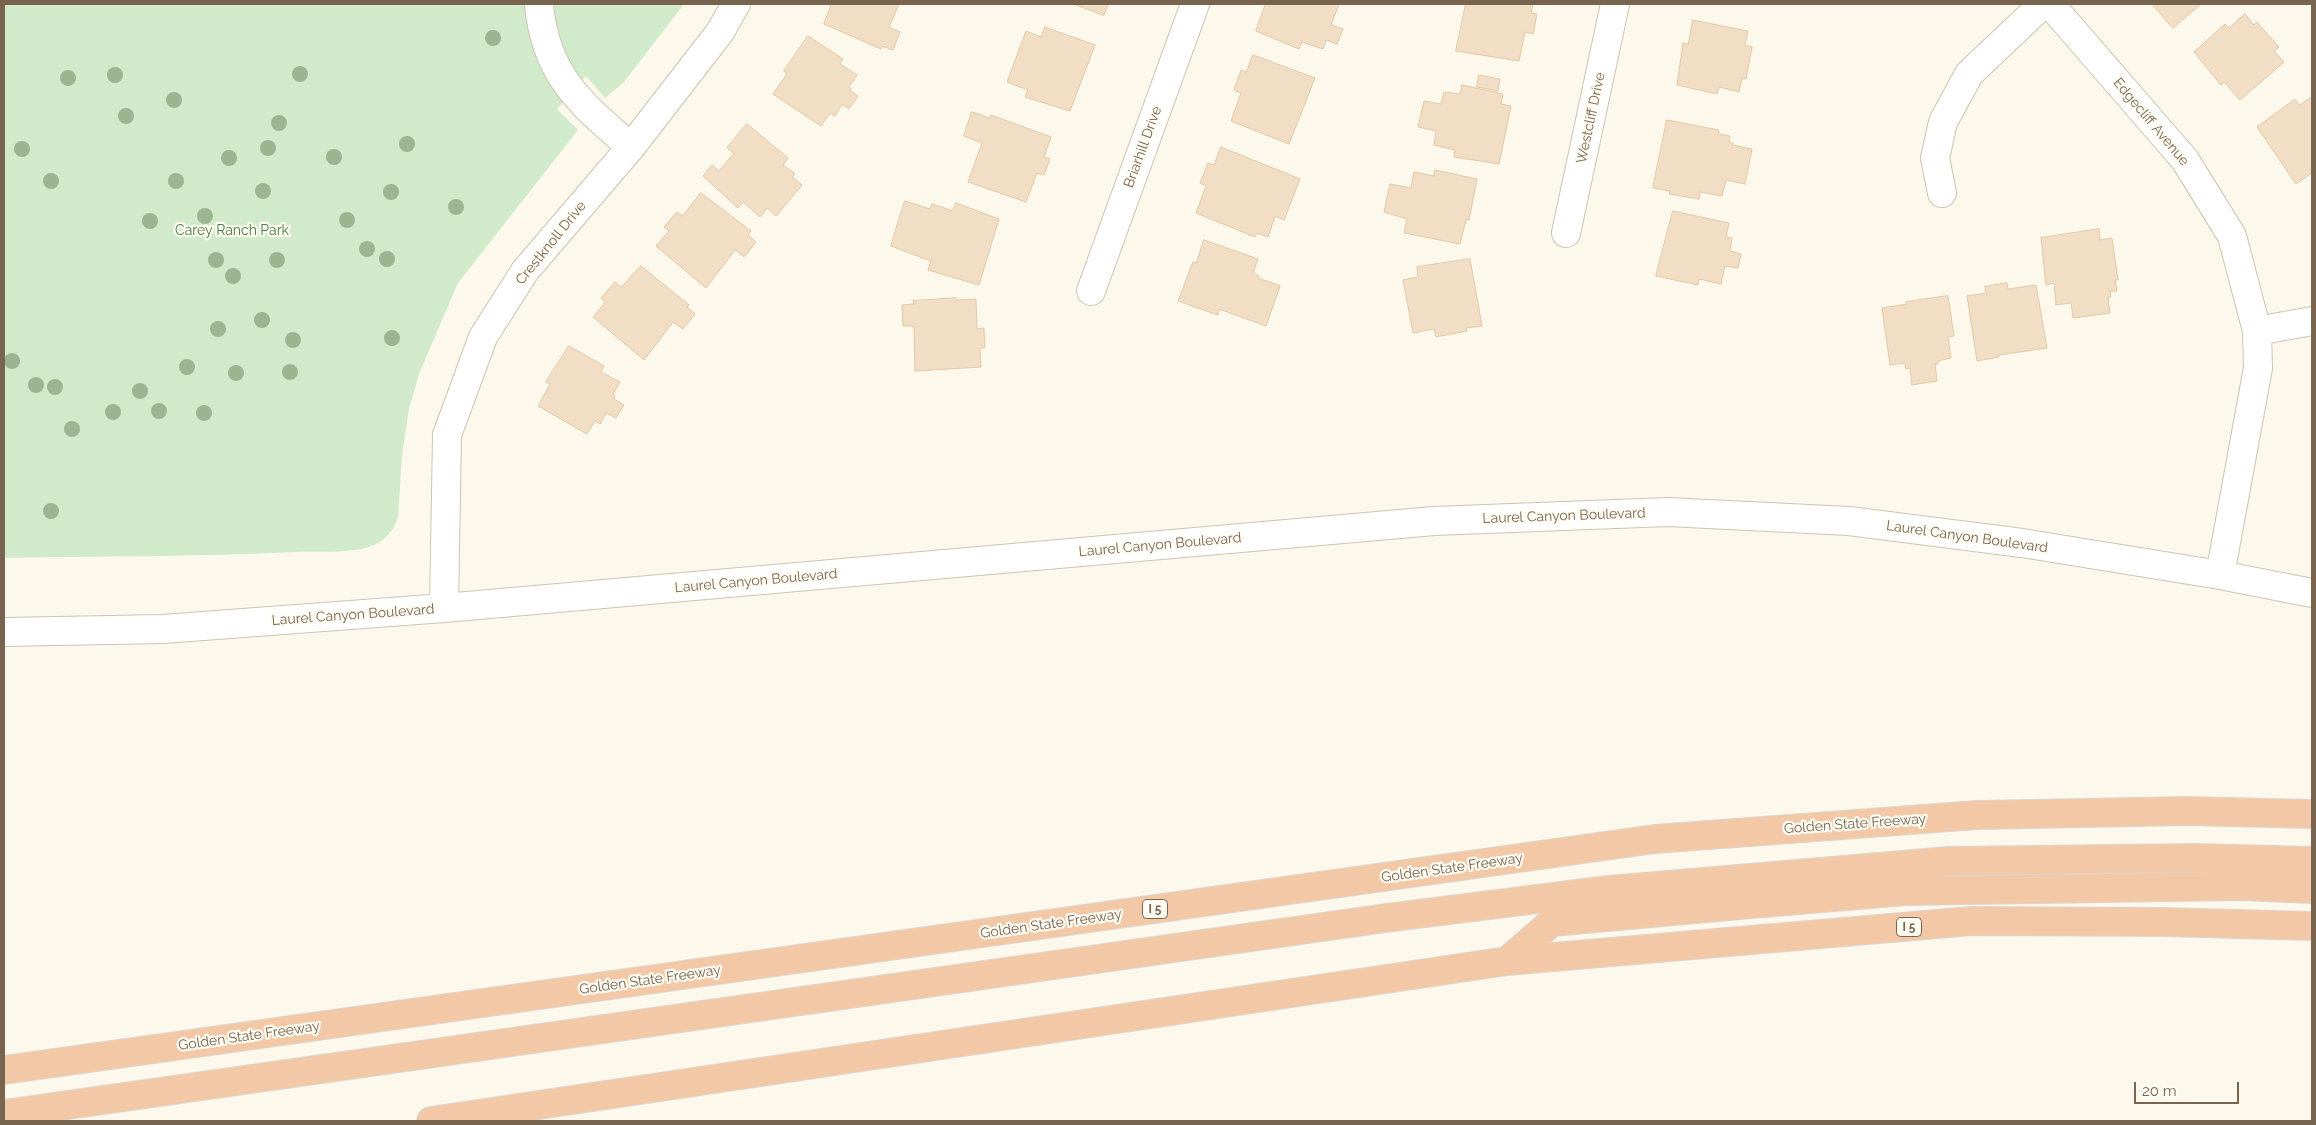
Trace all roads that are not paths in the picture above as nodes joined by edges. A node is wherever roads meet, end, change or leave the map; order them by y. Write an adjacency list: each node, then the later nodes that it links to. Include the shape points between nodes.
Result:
1 (539, 4): 7 (street, via 549,51 571,92)
2 (736, 4): 7 (street, Crestknoll Drive, via 720,32)
3 (1196, 4): 10 (street, Briarhill Drive)
4 (1616, 4): 9 (street, Westcliff Drive)
5 (2044, 4): 8 (street, via 1969,74 1943,122 1935,158)
6 (2050, 4): 12 (street, Edgecliff Avenue, via 2185,160 2232,236)
7 (631, 147): 15 (street, Crestknoll Drive, via 525,271 483,337 447,435)
8 (1942, 193)
9 (1566, 233)
10 (1091, 291)
11 (2312, 321): 12 (street)
12 (2257, 331): 13 (street, Edgecliff Avenue, via 2258,368)
13 (2220, 575): 14 (street, Laurel Canyon Boulevard); 15 (street, Laurel Canyon Boulevard, via 2022,543 1849,521 1668,512 1434,522)
14 (2312, 594)
15 (444, 608): 16 (street, Laurel Canyon Boulevard, via 163,629)
16 (4, 632)
17 (2312, 814): 22 (highway, Golden State Freeway / I 5, via 2187,811 1977,815 1655,839)
18 (2312, 861): 23 (highway, via 2197,858 1949,861 1610,890 1366,920)
19 (2312, 888): 21 (highway, via 2240,886 1906,891 1552,922)
20 (2312, 926): 21 (highway, I 5, via 1972,921)
21 (1507, 961): 24 (highway, I 5)
22 (4, 1070)
23 (4, 1114)
24 (431, 1121)

